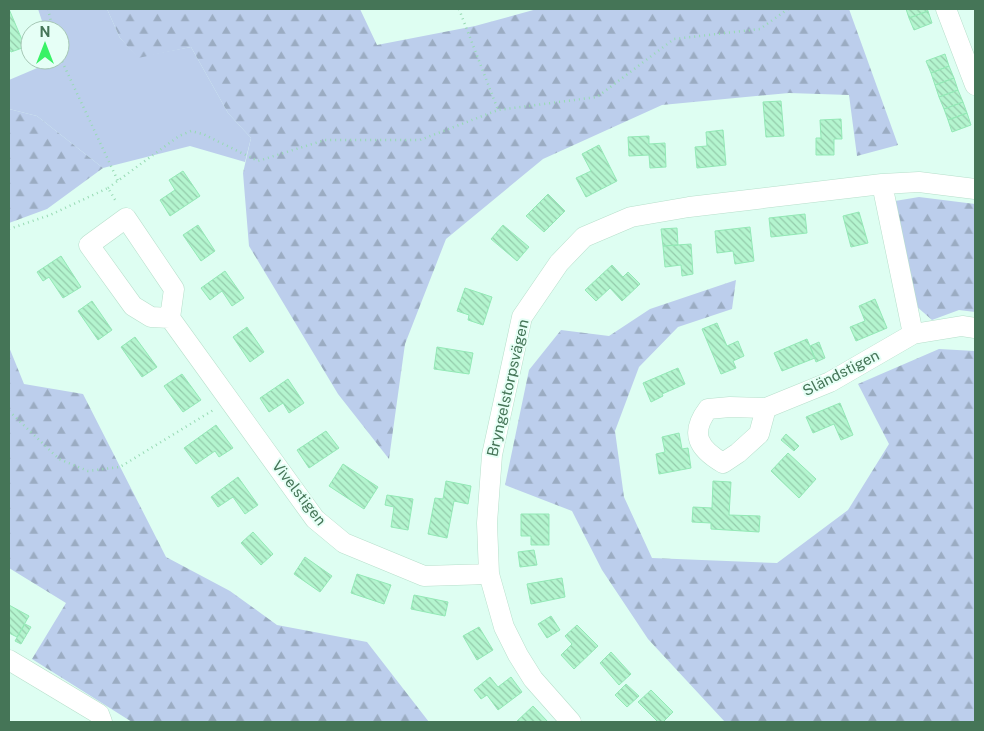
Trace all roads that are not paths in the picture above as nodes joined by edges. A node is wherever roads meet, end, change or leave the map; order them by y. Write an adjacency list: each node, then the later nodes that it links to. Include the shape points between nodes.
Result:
1 (946, 9): 2 (street)
2 (975, 85)
3 (882, 184): 4 (street, Bryngelstorpsvägen, via 919,182); 7 (street); 9 (street, Bryngelstorpsvägen, via 631,217 584,237 559,263 522,317 492,455 487,523)
4 (975, 189)
5 (170, 318): 5 (street, via 151,317 133,306 89,245 126,218 174,289); 9 (street, Vivelstigen, via 315,519 344,543 424,576)
6 (975, 328): 7 (street, Sländstigen, via 962,326)
7 (914, 334): 8 (street, Sländstigen, via 830,382)
8 (766, 408)
9 (489, 574): 12 (street, Bryngelstorpsvägen, via 504,627 518,655 533,679)
10 (9, 660): 11 (street, via 99,714)
11 (102, 722)
12 (571, 722)

